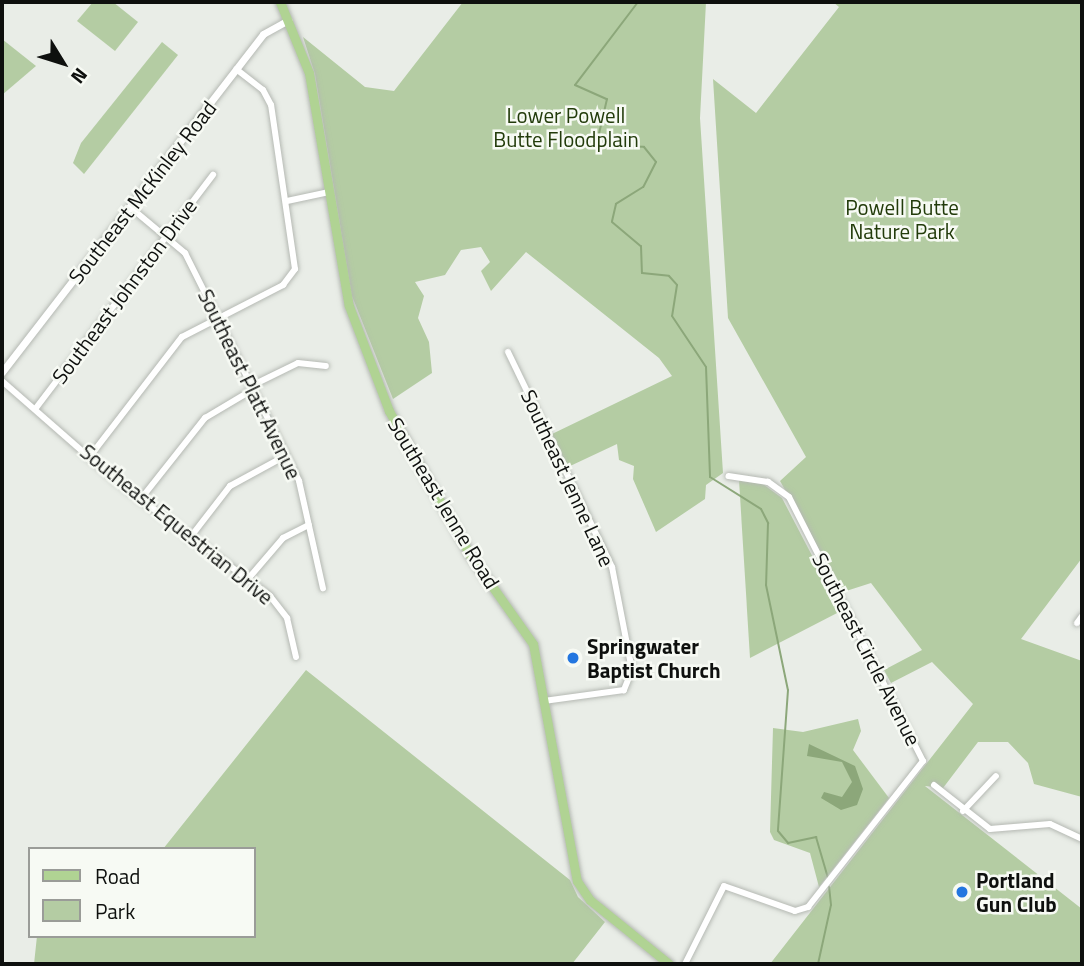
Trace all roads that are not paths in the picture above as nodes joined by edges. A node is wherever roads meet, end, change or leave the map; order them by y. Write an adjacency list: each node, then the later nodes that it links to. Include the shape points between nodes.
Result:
1 (280, 2): 2 (main road, Southeast Jenne Road)
2 (288, 20): 3 (street, Southeast McKinley Road, via 264,34); 5 (main road, Southeast Jenne Road, via 309,73)
3 (236, 69): 6 (street, via 269,99); 7 (street, Southeast McKinley Road)
4 (214, 175): 8 (street, Southeast Johnston Drive)
5 (329, 192): 6 (street); 27 (main road, Southeast Jenne Road, via 349,306 389,411 480,571 528,632)
6 (287, 201): 9 (street, via 296,257 292,275)
7 (130, 207): 8 (street, Southeast Platt Avenue); 12 (street, Southeast McKinley Road)
8 (168, 236): 9 (street, Southeast Platt Avenue, via 185,253); 15 (street, Southeast Johnston Drive)
9 (217, 318): 14 (street, Southeast Platt Avenue); 16 (street, via 182,337)
10 (508, 352): 27 (street, Southeast Jenne Lane, via 612,567 631,663 624,690)
11 (326, 366): 14 (street, via 298,363)
12 (2, 372)
13 (2, 381): 15 (street, Southeast Equestrian Drive)
14 (252, 388): 17 (street, Southeast Platt Avenue); 19 (street, via 205,418)
15 (36, 408): 16 (street, Southeast Equestrian Drive)
16 (91, 455): 19 (street, Southeast Equestrian Drive)
17 (285, 456): 20 (street, Southeast Platt Avenue); 21 (street, via 230,486)
18 (728, 476): 33 (street, Southeast Circle Avenue, via 764,480 789,497 923,760 825,886 799,911 722,887)
19 (140, 500): 21 (street, Southeast Equestrian Drive)
20 (309, 525): 22 (street, via 282,538); 23 (street, Southeast Platt Avenue)
21 (189, 538): 22 (street, Southeast Equestrian Drive)
22 (248, 579): 26 (street, Southeast Equestrian Drive, via 282,610)
23 (323, 588)
24 (1082, 616): 25 (street)
25 (1077, 623)
26 (296, 657)
27 (544, 701): 32 (main road, Southeast Jenne Road, via 580,886)
28 (996, 776): 30 (street)
29 (934, 785): 30 (street)
30 (963, 811): 31 (street, via 1000,832 1045,823)
31 (1082, 839)
32 (668, 964)
33 (685, 964)

